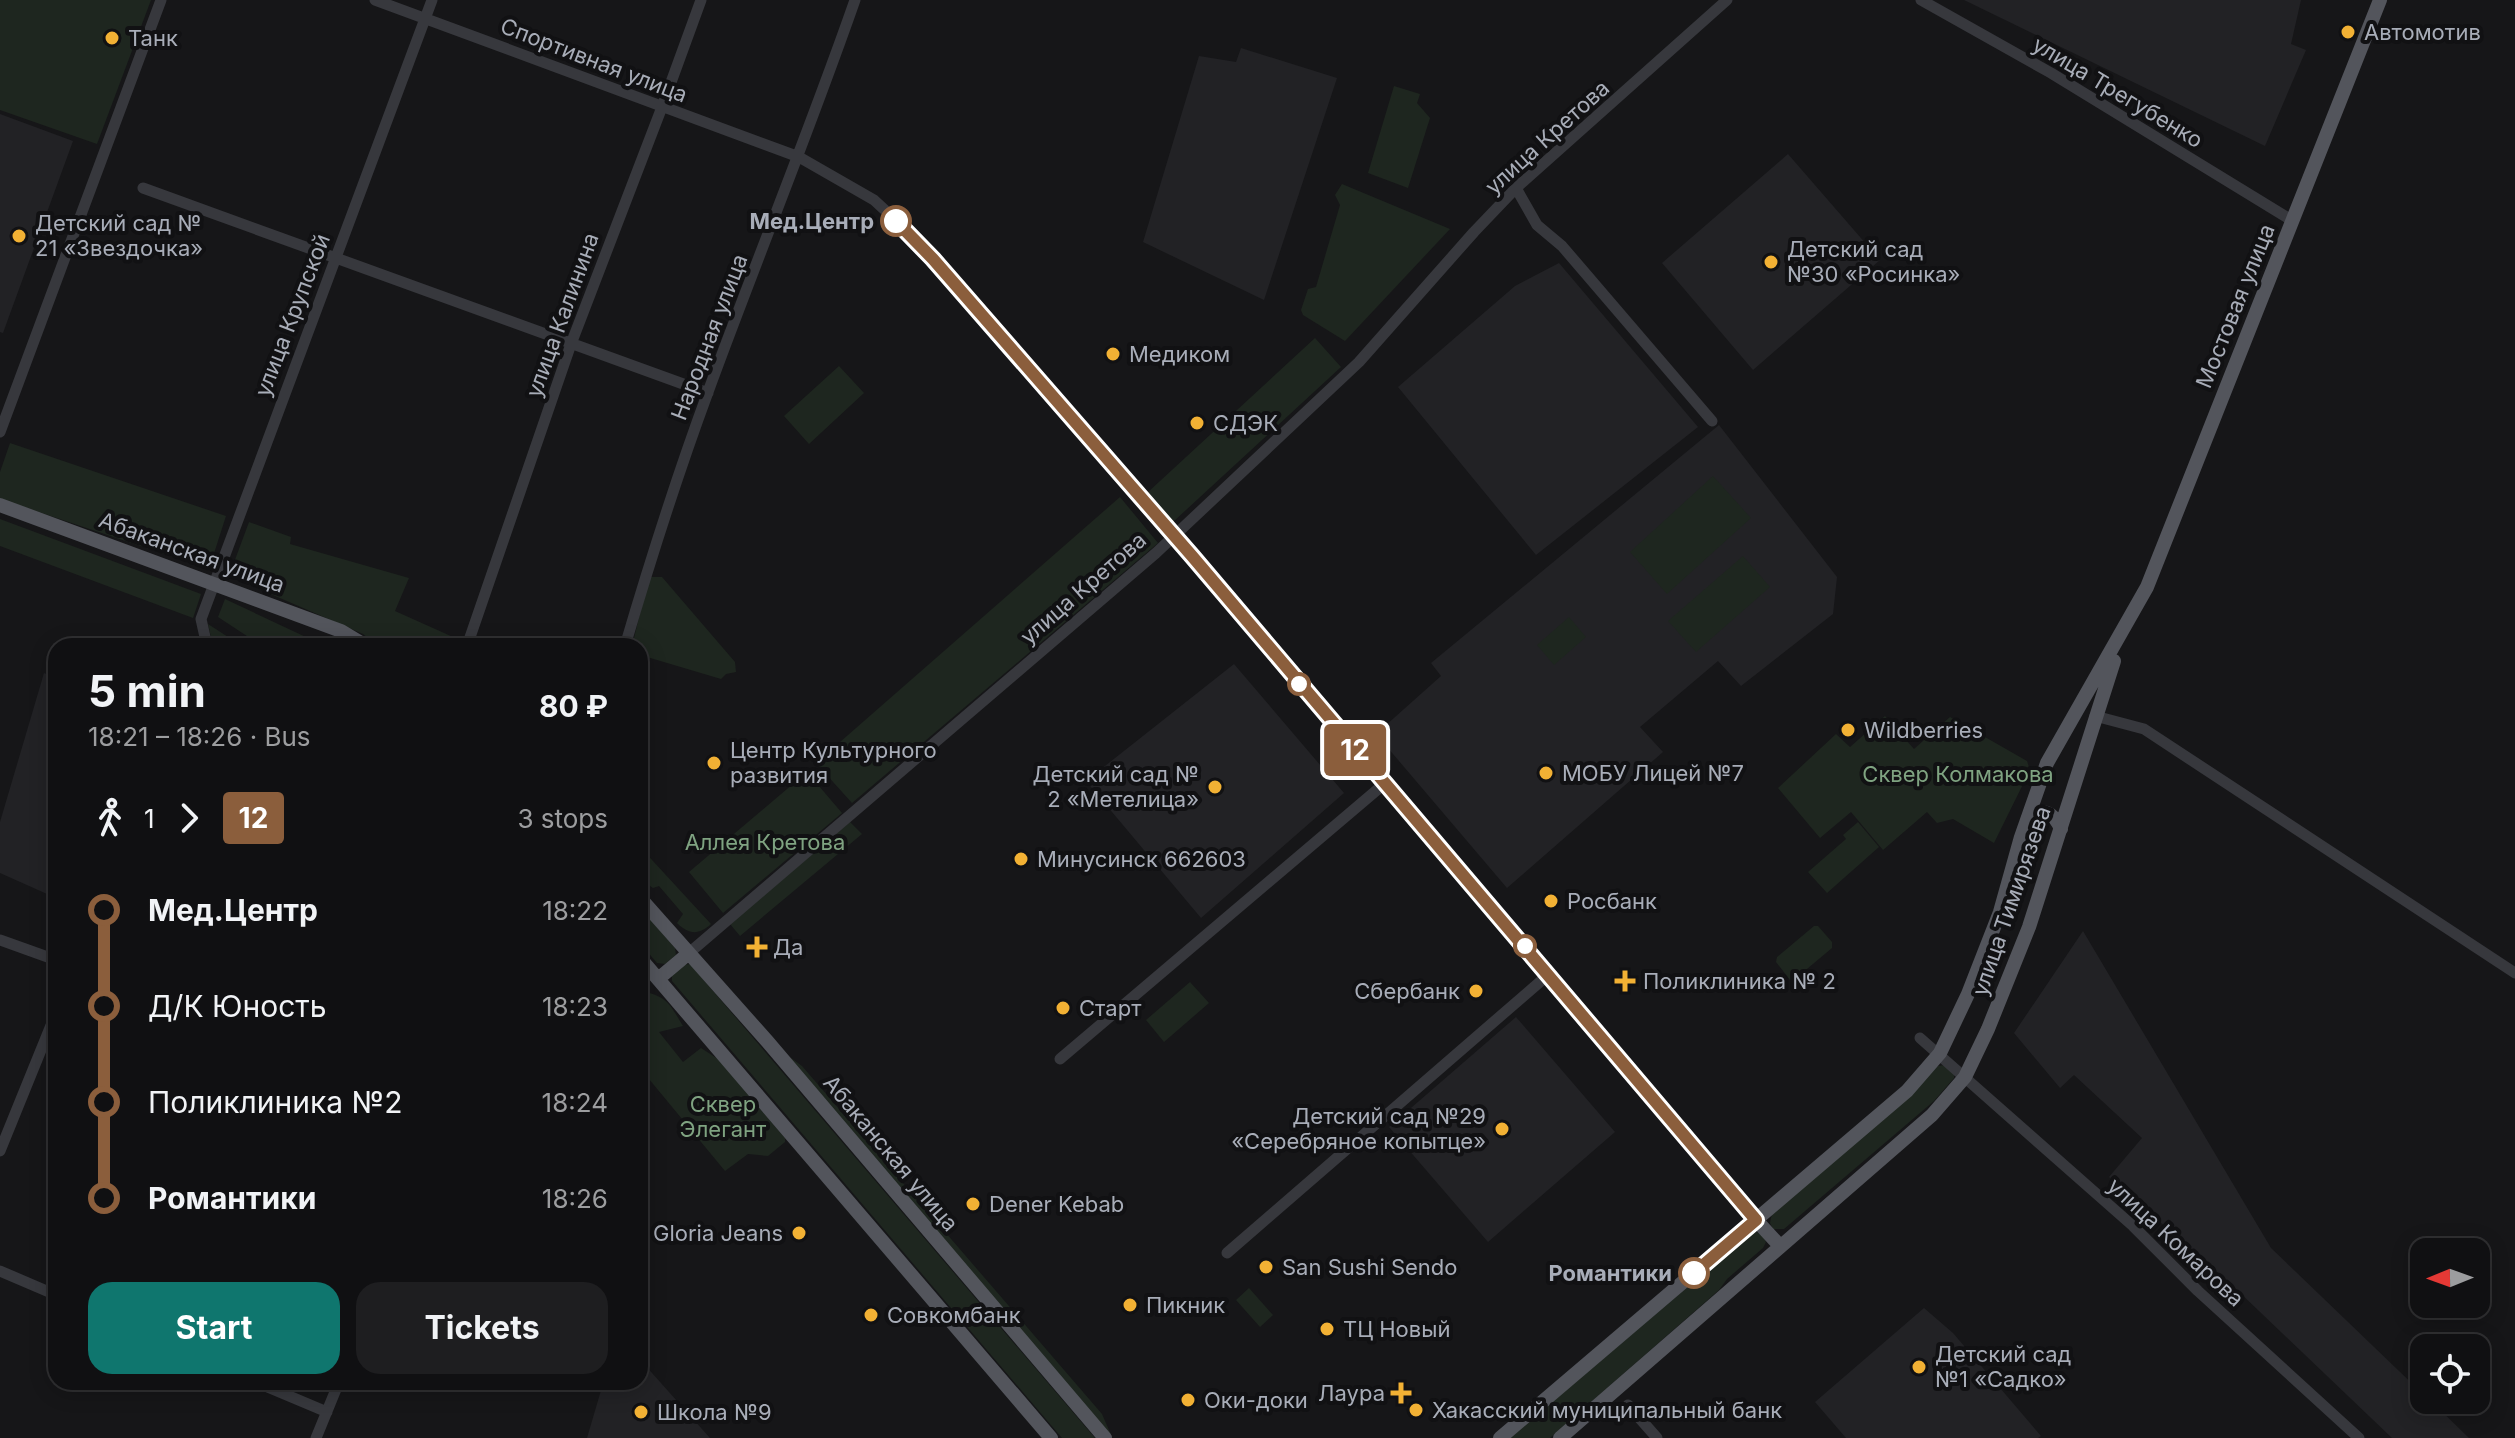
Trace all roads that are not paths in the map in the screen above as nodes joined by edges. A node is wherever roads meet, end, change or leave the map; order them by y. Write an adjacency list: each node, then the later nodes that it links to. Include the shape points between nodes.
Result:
1 (161, 0): 19 (street)
2 (375, 0): 9 (street, Спортивная улица)
3 (432, 0): 9 (street, улица Крупской)
4 (701, 0): 10 (street, улица Калинина)
5 (855, 0): 11 (street, Народная улица)
6 (1727, 0): 13 (street, улица Кретова)
7 (1921, 0): 14 (street, улица Трегубенко)
8 (2380, 0): 14 (main road, Мостовая улица)
9 (426, 18): 10 (street, Спортивная улица); 15 (street, улица Крупской)
10 (662, 107): 11 (street, Спортивная улица); 16 (street, улица Калинина)
11 (799, 157): 17 (street, Народная улица); 21 (street, Спортивная улица, via 874,200 913,236)
12 (143, 188): 15 (street)
13 (1516, 188): 18 (street, via 1537,225 1562,246); 21 (street, улица Кретова, via 1370,351)
14 (2293, 221): 23 (main road, Мостовая улица, via 2147,587)
15 (336, 257): 16 (street); 22 (street, улица Крупской)
16 (571, 344): 17 (street); 26 (street, улица Калинина)
17 (708, 393): 27 (street, Народная улица)
18 (1712, 421)
19 (0, 432)
20 (0, 505): 22 (main road, Абаканская улица)
21 (1172, 535): 29 (street, Спортивная улица); 34 (street, улица Кретова)
22 (214, 583): 24 (street, улица Крупской, via 201,619); 25 (main road, Абаканская улица)
23 (2126, 627): 28 (main road, улица Тимирязева); 30 (main road, улица Тимирязева, via 2047,763)
24 (205, 638)
25 (353, 638)
26 (470, 638)
27 (627, 638)
28 (2095, 716): 31 (main road, улица Тимирязева); 37 (street, via 2144,729)
29 (1384, 784): 38 (street, Спортивная улица); 43 (street)
30 (2028, 817): 31 (main road, via 2048,813); 42 (main road, улица Тимирязева, via 2000,912)
31 (2061, 829): 44 (main road, улица Тимирязева, via 2029,927)
32 (648, 907): 34 (main road, Абаканская улица)
33 (0, 940): 35 (street)
34 (689, 953): 39 (main road); 57 (main road, Абаканская улица)
35 (48, 957)
36 (648, 967): 39 (main road)
37 (2515, 973)
38 (1549, 974): 46 (street, Спортивная улица); 48 (street)
39 (658, 979): 56 (main road)
40 (48, 1033): 45 (street)
41 (1920, 1038): 42 (street, улица Комарова)
42 (1940, 1053): 44 (street, улица Комарова); 46 (main road, улица Тимирязева, via 1907,1091)
43 (1060, 1059)
44 (1965, 1077): 47 (main road, улица Тимирязева, via 1932,1115); 61 (street, улица Комарова)
45 (0, 1151)
46 (1756, 1220): 47 (main road); 58 (main road, улица Тимирязева)
47 (1780, 1246): 59 (main road, улица Тимирязева)
48 (1227, 1253)
49 (0, 1271): 50 (street)
50 (48, 1292)
51 (275, 1390): 54 (street)
52 (336, 1390): 54 (street)
53 (1628, 1405): 60 (street)
54 (327, 1412): 55 (street)
55 (316, 1438)
56 (1051, 1438)
57 (1105, 1438)
58 (1500, 1438)
59 (1560, 1438)
60 (1657, 1438)
61 (2359, 1438)

